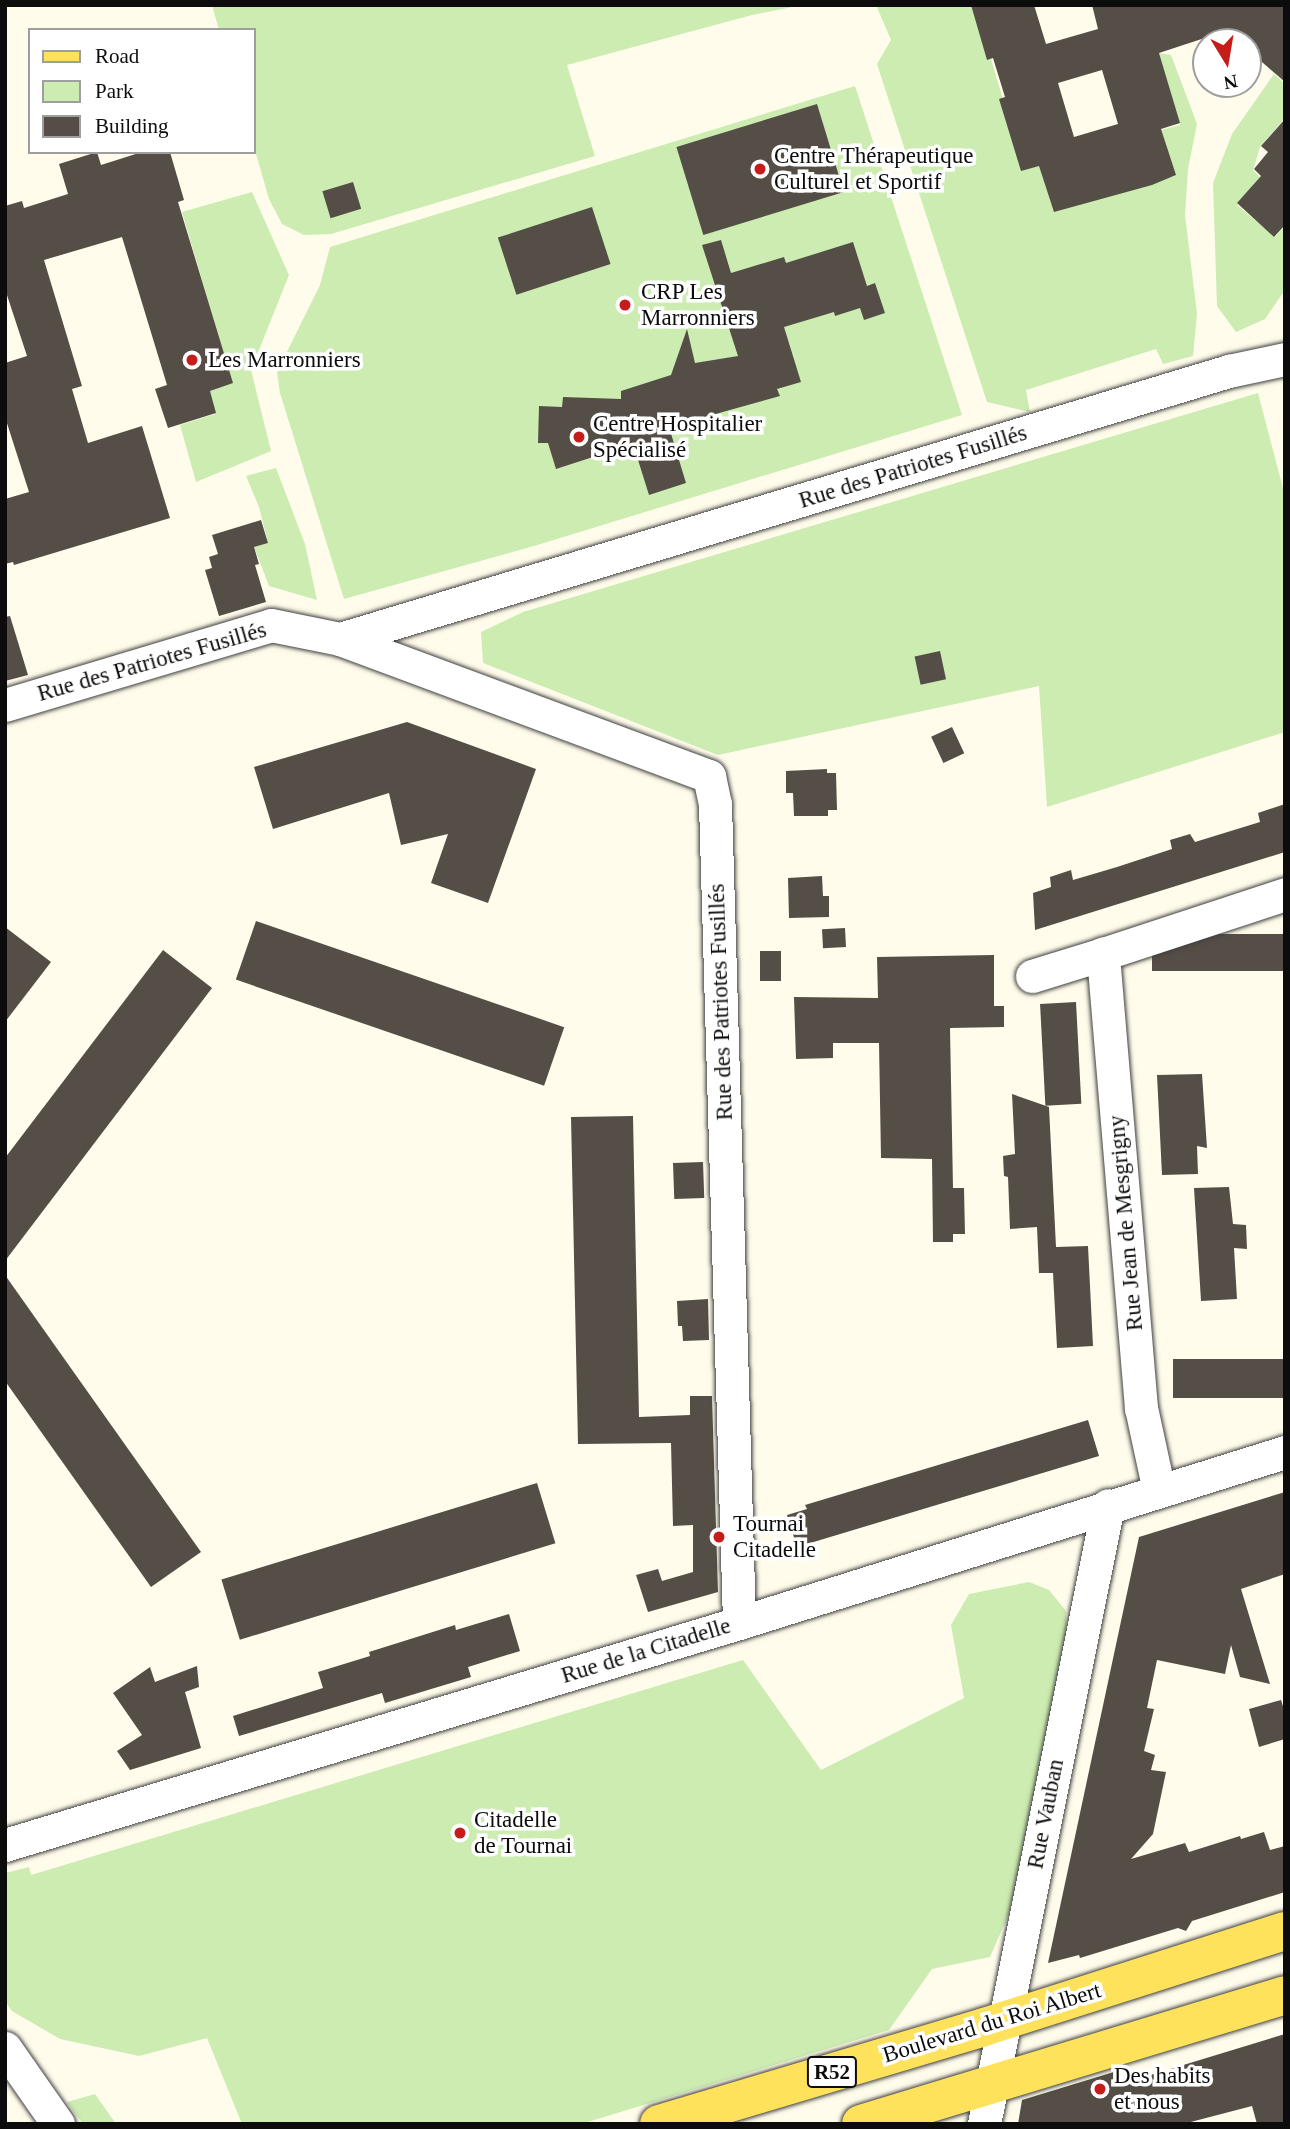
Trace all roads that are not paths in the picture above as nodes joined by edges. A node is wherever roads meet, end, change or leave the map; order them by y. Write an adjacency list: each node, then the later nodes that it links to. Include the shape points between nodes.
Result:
1 (1285, 359): 2 (street, Rue des Patriotes Fusillés, via 1228,371)
2 (341, 639): 3 (street, Rue des Patriotes Fusillés, via 271,625); 10 (street, Rue des Patriotes Fusillés, via 709,776 715,804)
3 (5, 705)
4 (1285, 894): 5 (street)
5 (1102, 954): 6 (street); 8 (street, Rue Jean de Mesgrigny, via 1141,1408)
6 (1032, 976)
7 (1285, 1451): 8 (street, Rue de la Citadelle)
8 (1159, 1491): 9 (street, Rue de la Citadelle)
9 (1108, 1505): 10 (street, Rue de la Citadelle); 14 (street, Rue Vauban)
10 (739, 1623): 11 (street, Rue de la Citadelle)
11 (5, 1845)
12 (1285, 1931): 14 (main road, Boulevard du Roi Albert / R52)
13 (1285, 1995): 16 (main road, R52)
14 (1004, 2020): 16 (street, Rue Vauban); 18 (main road, Boulevard du Roi Albert / R52)
15 (5, 2048): 17 (street)
16 (992, 2085): 19 (main road, R52); 20 (street, Rue Vauban)
17 (58, 2124)
18 (659, 2124)
19 (861, 2124)
20 (984, 2124)

